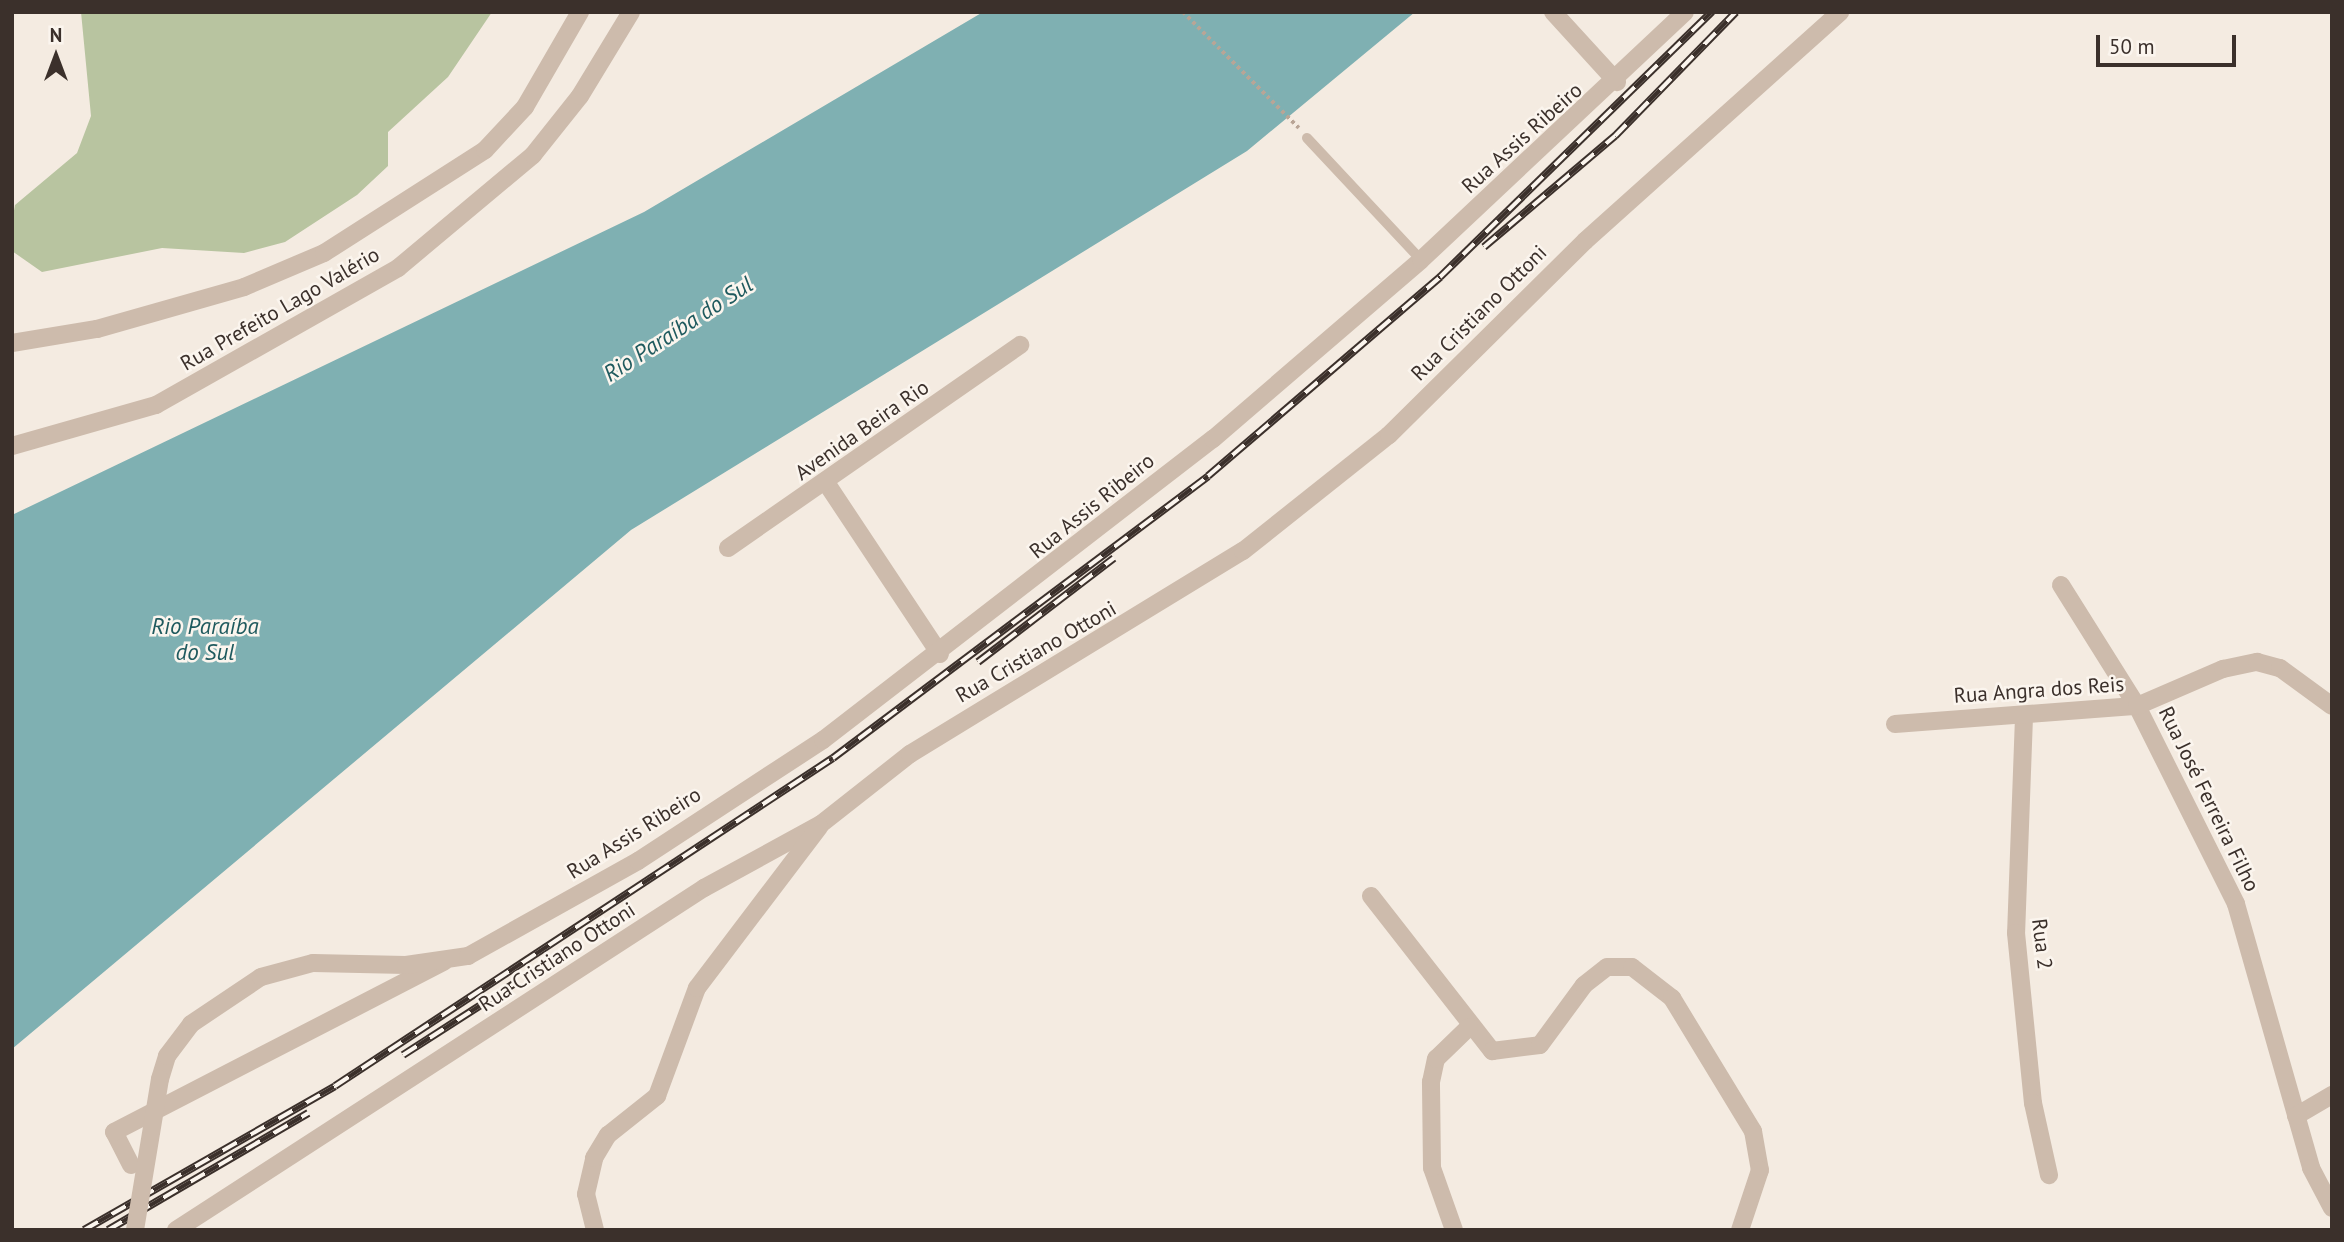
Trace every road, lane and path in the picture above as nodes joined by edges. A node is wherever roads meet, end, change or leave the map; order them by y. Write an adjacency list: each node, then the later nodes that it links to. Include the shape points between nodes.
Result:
1 (580, 12): 10 (street, via 564,50 525,107 485,150 336,246 244,287 97,329)
2 (631, 12): 12 (street, Rua Prefeito Lago Valério, via 580,96 533,155 398,268 156,405)
3 (1183, 12): 8 (path)
4 (1553, 12): 7 (street)
5 (1685, 12): 7 (street, Rua Assis Ribeiro)
6 (1840, 12): 21 (street, Rua Cristiano Ottoni, via 1585,241 1388,435 1295,512 1143,616 910,754)
7 (1618, 82): 9 (street, Rua Assis Ribeiro)
8 (1307, 138): 9 (lane)
9 (1421, 260): 16 (street, Rua Assis Ribeiro, via 1213,439)
10 (12, 343)
11 (1020, 345): 13 (street, Avenida Beira Rio)
12 (12, 446)
13 (827, 484): 14 (street, Avenida Beira Rio); 16 (street)
14 (728, 548)
15 (2061, 585): 17 (street, Rua José Ferreira Filho)
16 (940, 654): 23 (street, Rua Assis Ribeiro, via 650,853 468,956)
17 (2137, 706): 18 (street, Rua Angra dos Reis, via 2258,662 2280,668); 19 (street, Rua Angra dos Reis); 26 (street, Rua José Ferreira Filho, via 2236,904)
18 (2332, 706)
19 (2024, 717): 20 (street, Rua Angra dos Reis); 28 (street, Rua 2, via 2015,914 2033,1103)
20 (1895, 724)
21 (821, 824): 31 (street, Rua Cristiano Ottoni, via 704,888); 32 (street, via 697,988 657,1096 608,1135 594,1157 586,1194)
22 (1371, 896): 24 (street)
23 (444, 962): 27 (street, via 114,1132); 30 (street, bridge, via 313,963 261,977 178,1037 160,1079)
24 (1469, 1027): 33 (street, via 1436,1059 1431,1082 1432,1168); 34 (street, via 1492,1051 1524,1051 1549,1037 1594,974 1619,965 1645,974 1679,1009 1753,1131 1760,1170)
25 (2332, 1095): 26 (street)
26 (2296, 1116): 29 (street, Rua José Ferreira Filho)
27 (131, 1165)
28 (2049, 1175)
29 (2332, 1208)
30 (135, 1230)
31 (176, 1230)
32 (595, 1230)
33 (1454, 1230)
34 (1740, 1230)

